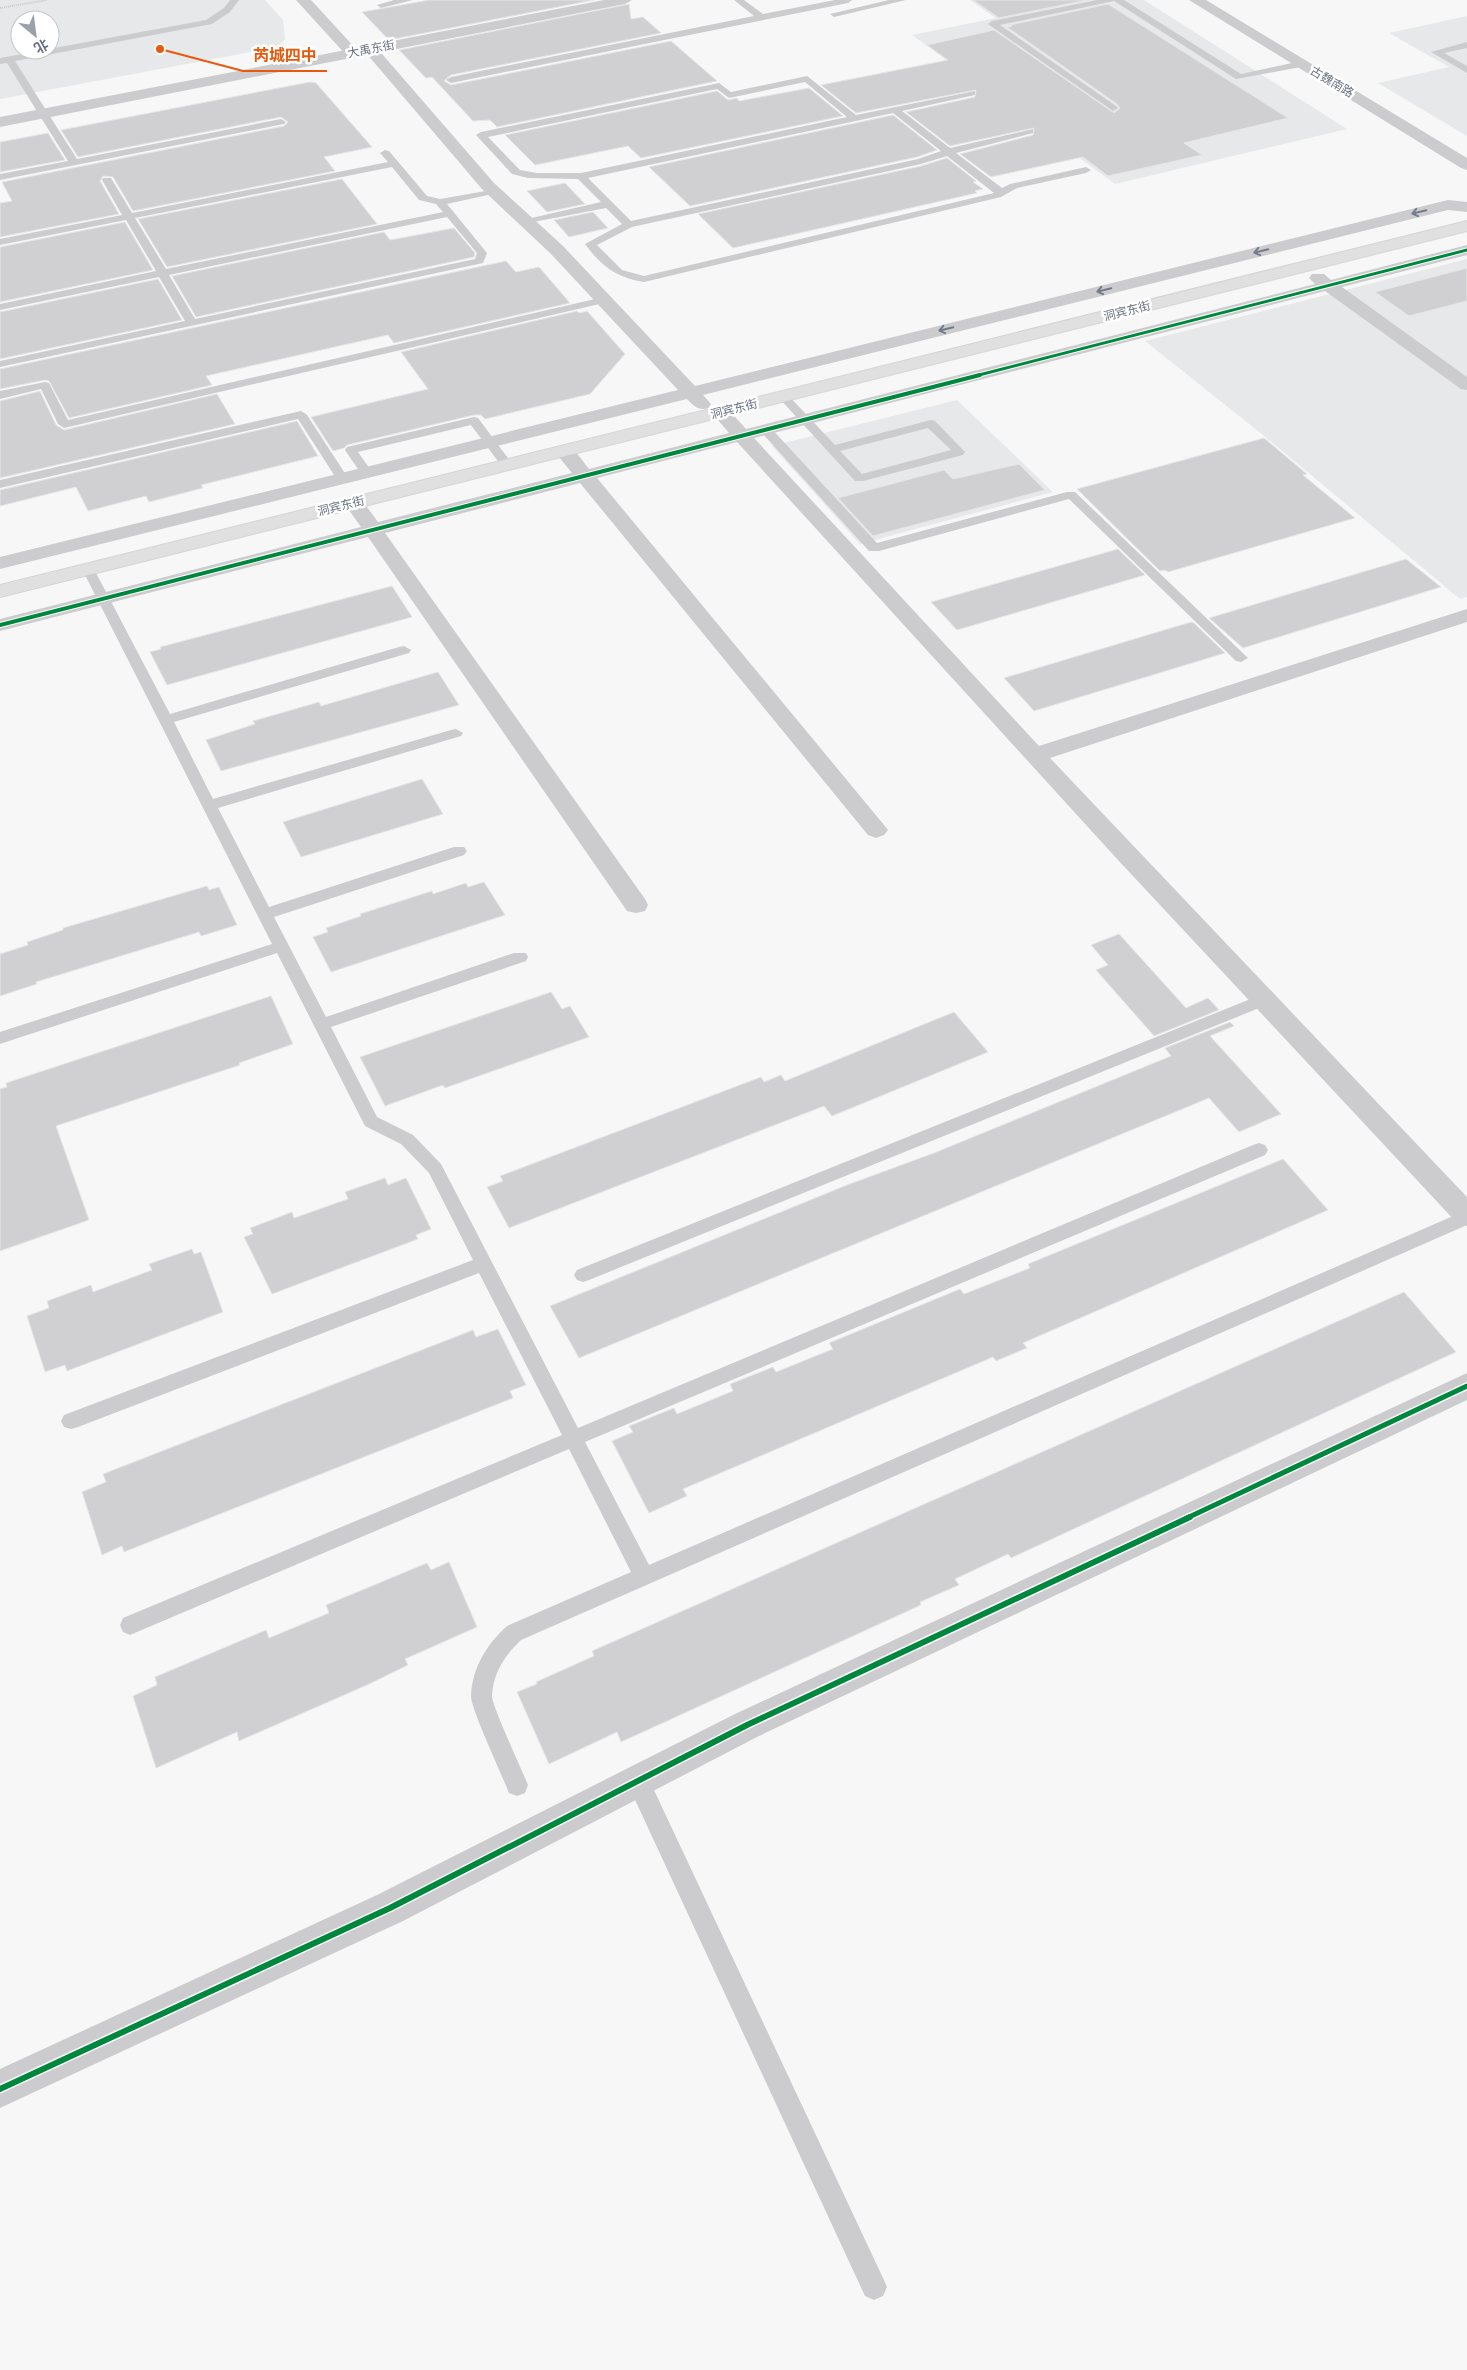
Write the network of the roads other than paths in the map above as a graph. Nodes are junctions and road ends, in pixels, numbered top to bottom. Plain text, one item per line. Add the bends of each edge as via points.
1 (235, 0) edge
2 (303, 0) edge
3 (410, 0) edge
4 (625, 0) edge
5 (738, 0) edge
6 (848, 0) edge
7 (902, 0) edge
8 (1110, 0) edge
9 (1118, 0) edge
10 (1196, 0) edge
11 (381, 5) dead end
12 (827, 15) dead end
13 (761, 18) junction
14 (1467, 45) edge
15 (371, 50) junction
16 (352, 53) junction
17 (4, 60) edge
18 (1301, 64) junction
19 (1467, 70) edge
20 (451, 80) dead end
21 (972, 93) dead end
22 (1113, 108) dead end
23 (894, 109) junction
24 (43, 114) junction
25 (854, 118) junction
26 (0, 122) edge
27 (281, 122) dead end
28 (1030, 131) dead end
29 (948, 152) junction
30 (384, 153) dead end
31 (75, 163) junction
32 (394, 164) junction
33 (1467, 165) edge
34 (1086, 170) dead end
35 (581, 176) junction
36 (0, 177) edge
37 (107, 180) dead end
38 (493, 191) junction
39 (1001, 193) junction
40 (440, 202) junction
41 (608, 204) junction
42 (1467, 207) edge
43 (449, 214) junction
44 (129, 216) junction
45 (527, 222) junction
46 (629, 225) junction
47 (1467, 226) edge
48 (0, 242) edge
49 (1467, 250) edge
50 (1303, 268) junction
51 (162, 273) junction
52 (1328, 286) junction
53 (604, 300) junction
54 (0, 307) edge
55 (192, 323) junction
56 (0, 364) edge
57 (1467, 385) edge
58 (690, 392) junction
59 (0, 395) edge
60 (783, 396) junction
61 (715, 413) junction
62 (805, 420) junction
63 (766, 430) junction
64 (741, 436) junction
65 (490, 442) junction
66 (832, 449) junction
67 (564, 451) junction
68 (507, 465) junction
69 (366, 472) junction
70 (584, 476) junction
71 (342, 478) junction
72 (0, 484) edge
73 (354, 503) junction
74 (373, 530) junction
75 (0, 563) edge
76 (88, 569) junction
77 (0, 591) edge
78 (103, 599) junction
79 (1467, 615) edge
80 (0, 625) edge
81 (404, 650) dead end
82 (1242, 658) dead end
83 (166, 720) junction
84 (456, 733) dead end
85 (1035, 755) junction
86 (210, 805) junction
87 (876, 830) dead end
88 (459, 851) dead end
89 (636, 905) dead end
90 (266, 914) junction
91 (282, 946) junction
92 (520, 956) dead end
93 (1263, 1000) junction
94 (322, 1024) junction
95 (0, 1038) edge
96 (1259, 1150) dead end
97 (1467, 1216) edge
98 (483, 1264) junction
99 (583, 1275) dead end
100 (1467, 1386) edge
101 (71, 1421) dead end
102 (573, 1439) junction
103 (644, 1576) junction
104 (130, 1625) dead end
105 (638, 1781) junction
106 (517, 1785) dead end
107 (0, 2089) edge
108 (874, 2286) dead end

1 - 17 lane via 209,22
2 - 16 street
3 - 11 lane
4 - 15 street, 大禹东街
5 - 13 lane
6 - 13 lane
7 - 12 lane
8 - 22 lane via 992,24
9 - 18 lane via 1239,77
10 - 18 street, 古魏南路
13 - 20 lane
14 - 19 lane via 1436,52
15 - 16 street, 大禹东街
15 - 38 street
16 - 24 street, 大禹东街
17 - 24 lane
18 - 33 street, 古魏南路
21 - 23 lane
23 - 25 lane
23 - 29 lane
24 - 26 street, 大禹东街
24 - 31 lane
25 - 35 lane
25 - 35 lane via 807,79 728,95 719,86 481,135 516,172 536,176
27 - 31 lane
28 - 29 lane
29 - 39 lane
29 - 46 lane
30 - 32 lane
31 - 36 lane
32 - 40 lane via 423,198
32 - 44 lane
34 - 39 lane via 1014,186
35 - 41 lane
37 - 44 lane
38 - 40 lane
38 - 45 street
39 - 46 lane via 644,279 617,273 590,244
40 - 43 lane
41 - 45 lane
41 - 46 lane
42 -> 58 street via 1448,205
43 - 51 lane
43 - 55 lane via 482,253 479,261
44 - 48 lane
44 - 51 lane
45 - 53 street
47 - 50 main road, 洞宾东街
49 - 52 street
50 - 52 street
50 - 60 main road, 洞宾东街
51 - 54 lane
51 - 55 lane
52 - 57 street
52 - 62 street
53 - 58 street
53 - 59 lane via 64,424 45,385
55 - 56 lane
58 - 61 street
58 - 65 street
60 - 61 main road, 洞宾东街
60 - 62 lane
61 - 64 street
61 - 67 main road, 洞宾东街
62 - 63 street
62 - 66 lane
63 - 64 street
63 - 82 lane via 874,548 1071,495
64 - 70 street
64 - 85 street
65 - 68 lane
65 - 69 street
65 - 69 lane via 474,420 351,450
66 - 66 lane via 931,424 959,452 859,478
67 - 68 main road, 洞宾东街
67 - 70 street
68 - 73 main road, 洞宾东街
69 - 71 street
70 - 74 street
70 - 87 street
71 - 72 lane via 301,415
71 - 75 street
73 - 74 street
73 - 76 main road, 洞宾东街
74 - 78 street
74 - 89 street
76 - 77 main road, 洞宾东街
76 - 78 lane
78 - 80 street
78 - 83 lane
79 - 85 street
81 - 83 lane
83 - 86 lane
84 - 86 lane
85 - 93 street
86 - 90 lane
88 - 90 lane
90 - 91 lane
91 - 94 lane
91 - 95 lane
92 - 94 lane
93 - 97 street
93 - 99 lane
94 - 98 lane via 372,1121 398,1132 418,1148 435,1169
96 - 102 lane
97 - 103 lane
98 - 101 lane
98 - 102 lane
100 - 105 street via 747,1725
102 - 103 lane
102 - 104 lane
103 - 106 lane via 514,1633 493,1656 486,1669 481,1698
105 - 107 street via 390,1908
105 - 108 lane

